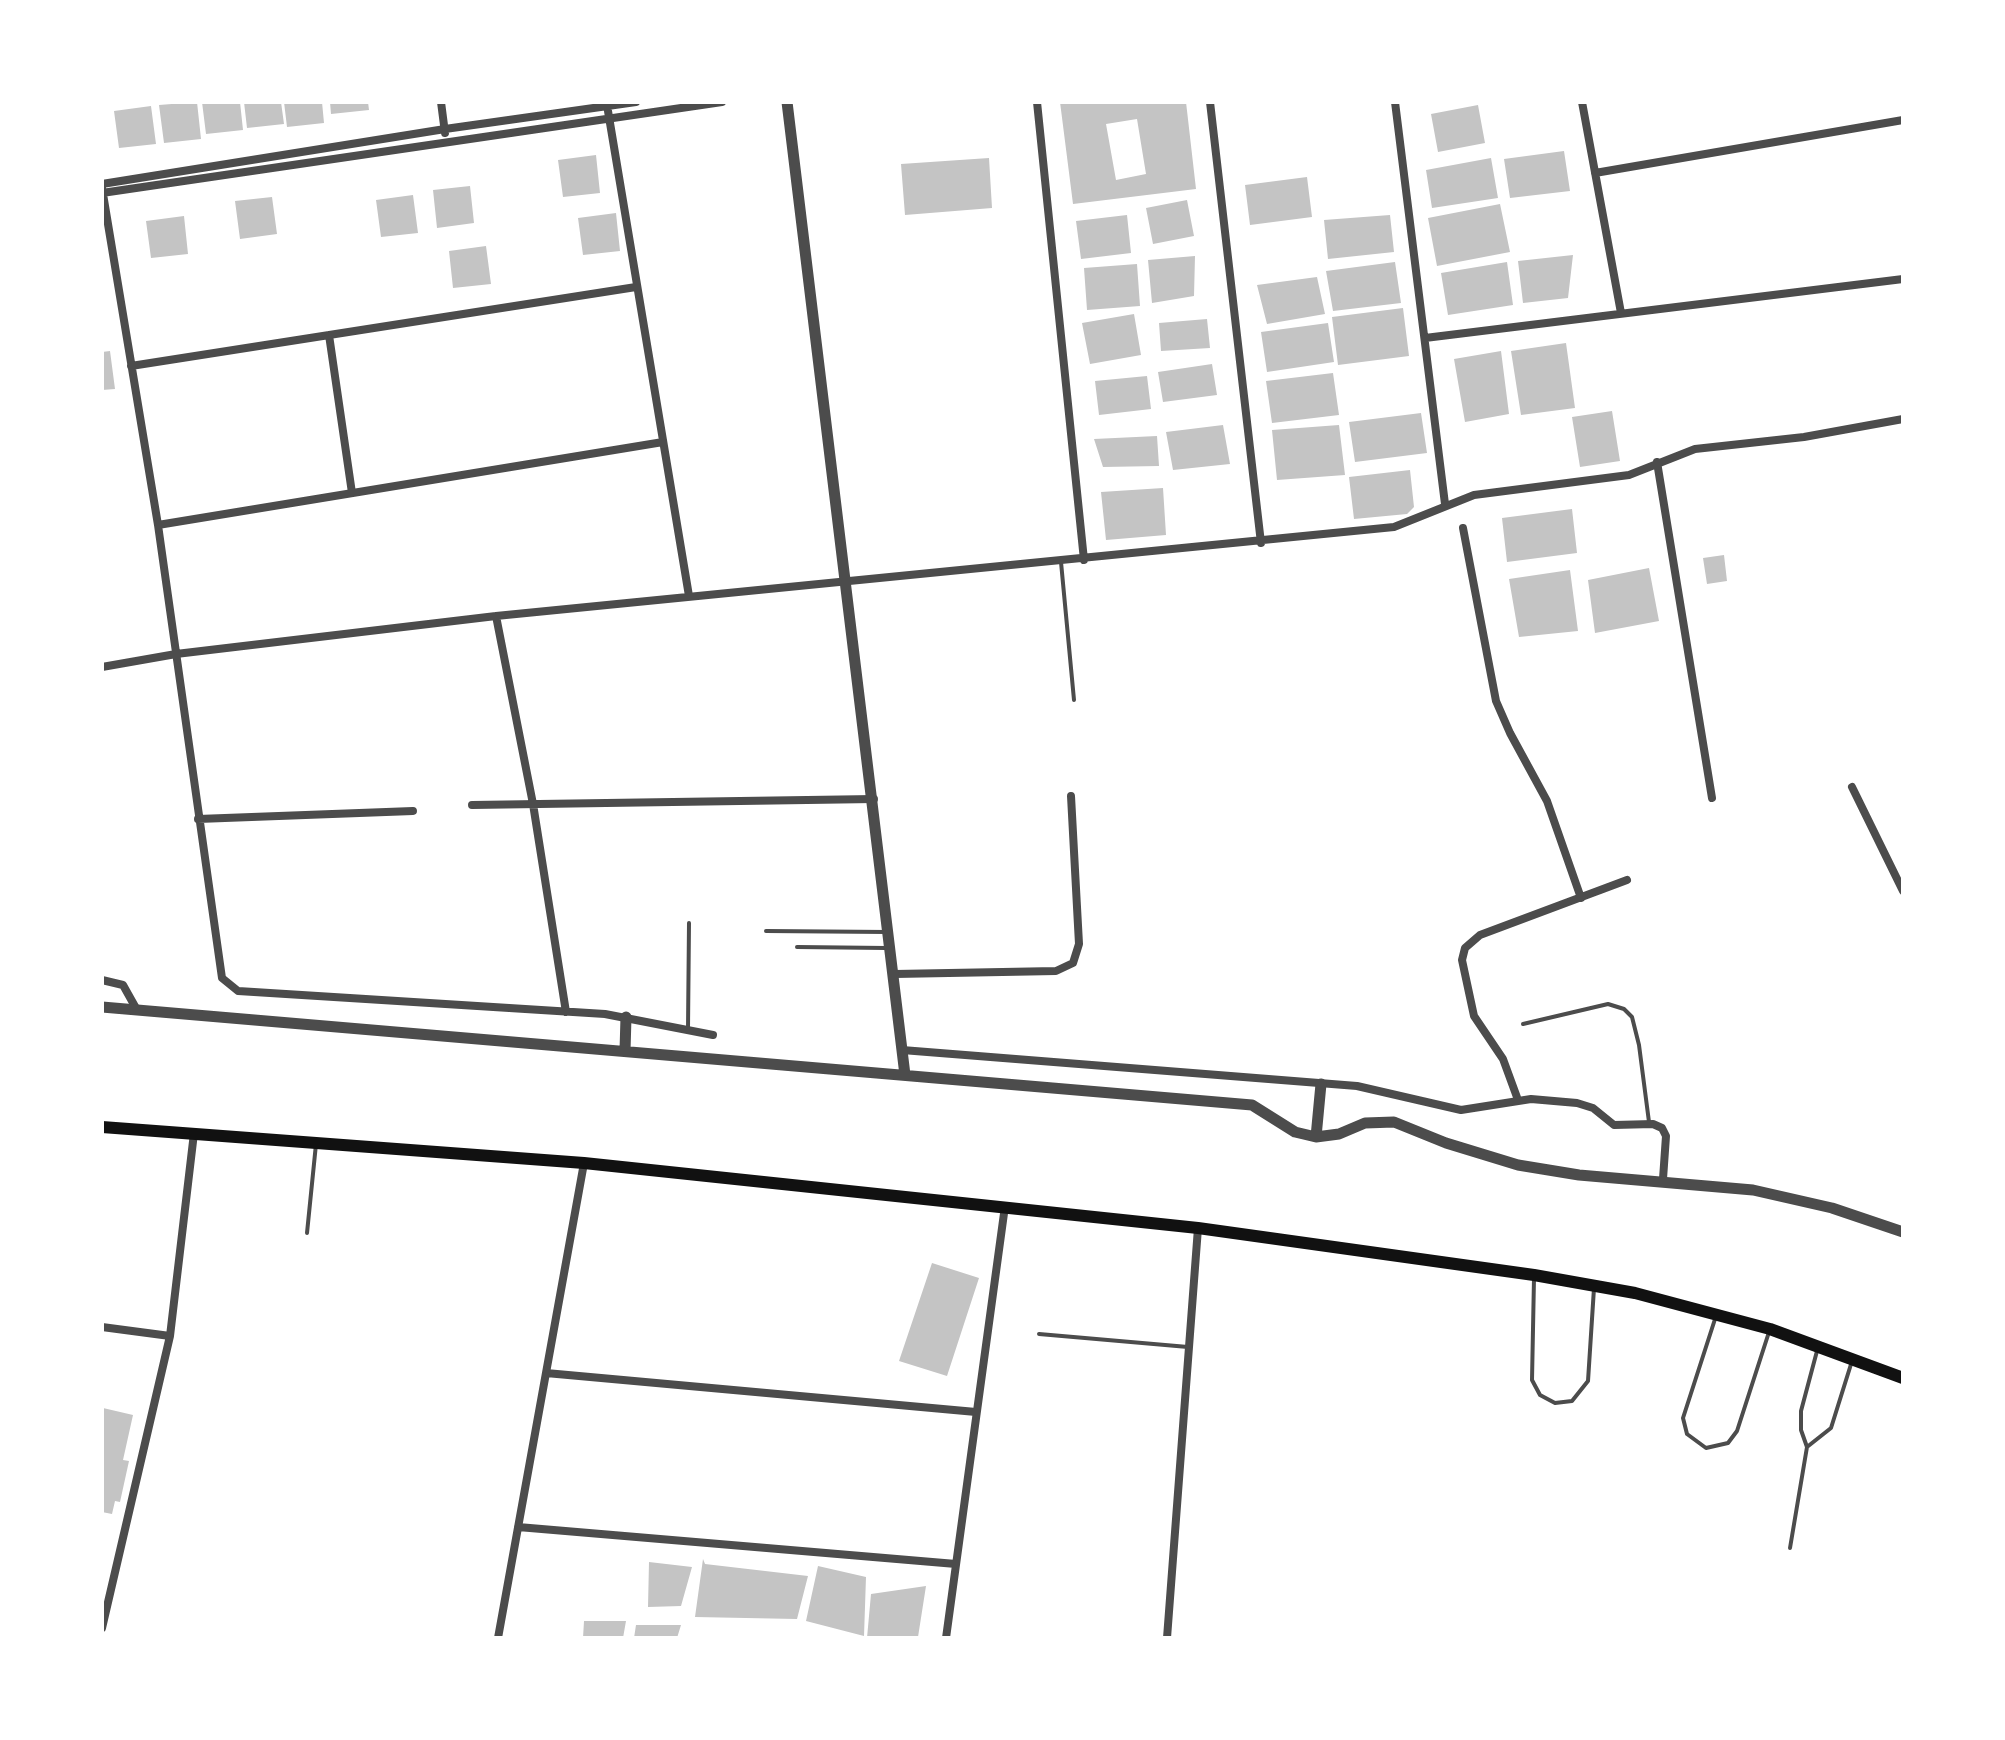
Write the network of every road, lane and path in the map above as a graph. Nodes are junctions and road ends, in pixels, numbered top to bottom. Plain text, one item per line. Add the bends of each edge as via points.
1 (441, 102) edge
2 (636, 102) edge
3 (722, 102) edge
4 (787, 102) edge
5 (1037, 102) edge
6 (1210, 102) edge
7 (1395, 102) edge
8 (1582, 102) edge
9 (608, 111) junction
10 (1903, 120) edge
11 (445, 129) junction
12 (446, 140) junction
13 (1595, 173) junction
14 (102, 189) edge
15 (1903, 279) edge
16 (636, 287) junction
17 (1621, 313) junction
18 (329, 335) junction
19 (1425, 338) junction
20 (131, 366) junction
21 (1903, 419) edge
22 (663, 442) junction
23 (1657, 462) junction
24 (352, 493) junction
25 (1445, 504) junction
26 (158, 525) junction
27 (1463, 528) dead end
28 (1261, 543) junction
29 (1084, 560) junction
30 (1061, 562) junction
31 (846, 582) junction
32 (689, 596) junction
33 (496, 616) junction
34 (176, 654) junction
35 (102, 667) edge
36 (1074, 700) dead end
37 (1852, 787) dead end
38 (1071, 796) dead end
39 (1712, 798) dead end
40 (874, 799) junction
41 (533, 804) junction
42 (472, 805) dead end
43 (413, 811) dead end
44 (198, 819) junction
45 (1627, 880) dead end
46 (1903, 891) edge
47 (1581, 898) junction
48 (689, 923) dead end
49 (766, 931) dead end
50 (890, 932) junction
51 (797, 947) dead end
52 (892, 948) junction
53 (895, 974) junction
54 (102, 980) edge
55 (102, 1007) edge
56 (137, 1010) junction
57 (566, 1012) junction
58 (626, 1017) junction
59 (1523, 1024) dead end
60 (688, 1032) junction
61 (713, 1035) dead end
62 (902, 1050) junction
63 (625, 1051) junction
64 (905, 1075) junction
65 (1321, 1084) junction
66 (1518, 1100) junction
67 (1649, 1124) junction
68 (102, 1127) edge
69 (194, 1133) junction
70 (1316, 1137) junction
71 (316, 1141) junction
72 (584, 1163) junction
73 (1663, 1179) junction
74 (1005, 1205) junction
75 (1198, 1228) junction
76 (1903, 1232) edge
77 (307, 1233) dead end
78 (1534, 1275) junction
79 (1594, 1285) junction
80 (1716, 1313) junction
81 (102, 1327) edge
82 (1770, 1329) junction
83 (1039, 1334) dead end
84 (170, 1336) junction
85 (1190, 1347) junction
86 (1818, 1347) junction
87 (1852, 1359) junction
88 (546, 1373) junction
89 (1903, 1378) edge
90 (976, 1412) junction
91 (1807, 1447) junction
92 (518, 1527) junction
93 (1790, 1548) dead end
94 (956, 1564) junction
95 (102, 1628) edge
96 (498, 1638) edge
97 (946, 1638) edge
98 (1167, 1638) edge

1 - 11 street
2 - 9 street
3 - 9 street
4 - 31 street
5 - 29 street
6 - 28 street
7 - 19 street
8 - 13 street
9 - 11 street
9 - 12 street
9 - 16 street
10 - 13 street
11 - 12 street
11 - 14 street
12 - 14 street
13 - 17 street
14 - 20 street
15 - 17 street
16 - 18 street
16 - 22 street
17 - 19 street
18 - 20 street
18 - 24 street
19 - 25 street
20 - 26 street
21 - 23 street via 1695,449
22 - 24 street
22 - 32 street
23 - 25 street via 1629,475 1474,495
23 - 39 street
24 - 26 street
25 - 28 street via 1405,525
26 - 34 street
27 - 47 street via 1496,701 1547,801
28 - 29 street
29 - 30 street
30 - 31 street
30 - 36 lane
31 - 32 street
31 - 40 street
32 - 33 street
33 - 34 street
33 - 41 street
34 - 35 street
34 - 44 street
37 - 46 street
38 - 53 street via 1079,944 1073,963 1056,971
40 - 41 street
40 - 50 street
41 - 42 street
41 - 57 street
43 - 44 street
44 - 57 street via 219,972 232,988
45 - 47 street
47 - 66 street via 1474,938 1463,954 1474,1016 1510,1072
48 - 60 lane
49 - 50 lane
50 - 52 street
51 - 52 lane
52 - 53 street
53 - 62 street
54 - 56 street via 123,985
55 - 56 street
56 - 63 street
57 - 58 street
58 - 60 street
58 - 63 street
59 - 67 lane via 1608,1004 1624,1009 1632,1017 1639,1045
60 - 61 street
62 - 64 street
62 - 65 street
63 - 64 street
64 - 70 street via 1252,1105 1295,1132
65 - 66 street via 1378,1089 1461,1110
65 - 70 street
66 - 67 street via 1577,1103 1614,1125
67 - 73 street via 1666,1136
68 - 69 main road
69 - 71 main road
69 - 84 street
70 - 73 street via 1365,1123 1394,1122 1518,1165 1579,1175
71 - 72 main road
71 - 77 lane
72 - 74 main road
72 - 88 street
73 - 76 street via 1793,1198
74 - 75 main road
74 - 90 street
75 - 78 main road
75 - 85 street
78 - 79 main road
78 - 79 lane via 1532,1380 1540,1395 1555,1403 1572,1401 1588,1381
79 - 80 main road
80 - 82 main road
80 - 82 lane via 1683,1418 1687,1434 1706,1448 1728,1443 1737,1431
81 - 84 street
82 - 86 main road
83 - 85 lane
84 - 95 street
85 - 98 street
86 - 87 main road
86 - 91 lane via 1801,1411
87 - 89 main road
87 - 91 lane via 1831,1428
88 - 90 street
88 - 92 street
90 - 94 street
91 - 93 lane
92 - 94 street
92 - 96 street
94 - 97 street

